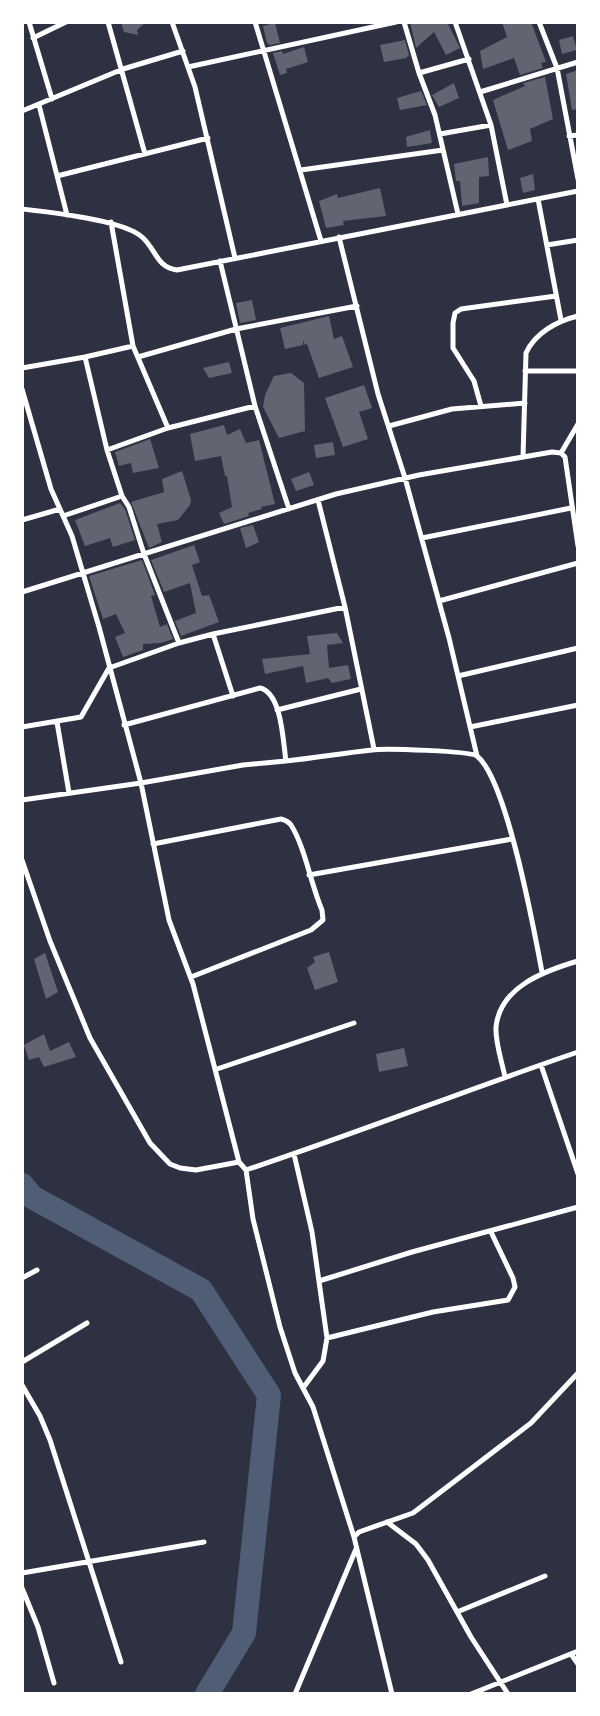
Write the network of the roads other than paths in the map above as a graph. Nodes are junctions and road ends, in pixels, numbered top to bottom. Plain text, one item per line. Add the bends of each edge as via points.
1 (29, 22) edge
2 (108, 22) edge
3 (172, 22) edge
4 (255, 22) edge
5 (396, 22) edge
6 (404, 22) edge
7 (455, 22) edge
8 (539, 22) edge
9 (66, 23) edge
10 (33, 38) junction
11 (263, 50) junction
12 (183, 51) junction
13 (469, 59) junction
14 (578, 62) edge
15 (188, 67) junction
16 (557, 68) junction
17 (122, 69) junction
18 (419, 73) junction
19 (480, 92) junction
20 (52, 99) junction
21 (39, 105) junction
22 (22, 111) edge
23 (490, 126) junction
24 (440, 134) junction
25 (578, 135) edge
26 (569, 136) junction
27 (208, 138) junction
28 (443, 150) junction
29 (145, 154) junction
30 (301, 170) junction
31 (57, 176) junction
32 (578, 179) edge
33 (578, 191) edge
34 (538, 199) junction
35 (507, 205) junction
36 (22, 208) edge
37 (458, 214) junction
38 (67, 215) junction
39 (111, 222) junction
40 (339, 237) junction
41 (578, 240) edge
42 (321, 241) junction
43 (547, 245) junction
44 (235, 258) junction
45 (220, 261) junction
46 (556, 296) junction
47 (357, 306) junction
48 (578, 316) edge
49 (561, 320) junction
50 (236, 329) junction
51 (133, 346) junction
52 (138, 356) junction
53 (85, 357) junction
54 (22, 368) edge
55 (525, 370) junction
56 (578, 371) edge
57 (22, 389) edge
58 (525, 403) junction
59 (255, 406) junction
60 (481, 406) junction
61 (577, 424) edge
62 (389, 426) junction
63 (168, 428) junction
64 (107, 450) junction
65 (561, 453) junction
66 (523, 457) junction
67 (405, 478) junction
68 (122, 496) junction
69 (318, 500) junction
70 (578, 502) edge
71 (571, 506) junction
72 (60, 509) junction
73 (289, 509) junction
74 (63, 516) junction
75 (22, 520) edge
76 (422, 538) junction
77 (578, 546) edge
78 (144, 554) junction
79 (578, 563) edge
80 (83, 573) junction
81 (22, 592) edge
82 (439, 601) junction
83 (344, 607) junction
84 (214, 634) junction
85 (179, 643) junction
86 (578, 648) edge
87 (109, 668) junction
88 (458, 676) junction
89 (360, 689) junction
90 (233, 696) junction
91 (578, 705) edge
92 (277, 710) junction
93 (57, 722) junction
94 (124, 725) junction
95 (22, 727) edge
96 (470, 727) junction
97 (374, 750) junction
98 (477, 756) junction
99 (286, 761) junction
100 (141, 783) junction
101 (69, 793) junction
102 (22, 800) edge
103 (512, 839) junction
104 (153, 844) junction
105 (22, 860) edge
106 (309, 874) junction
107 (578, 961) edge
108 (542, 972) junction
109 (191, 977) junction
110 (354, 1023) dead end
111 (578, 1052) edge
112 (541, 1064) junction
113 (217, 1069) junction
114 (504, 1077) junction
115 (294, 1154) junction
116 (239, 1162) junction
117 (246, 1170) junction
118 (578, 1174) edge
119 (578, 1207) edge
120 (491, 1232) junction
121 (37, 1270) dead end
122 (22, 1278) edge
123 (319, 1281) junction
124 (87, 1322) dead end
125 (328, 1338) junction
126 (22, 1362) edge
127 (578, 1373) edge
128 (22, 1385) edge
129 (303, 1388) junction
130 (387, 1522) junction
131 (354, 1537) junction
132 (204, 1542) dead end
133 (356, 1549) junction
134 (90, 1562) junction
135 (22, 1574) edge
136 (545, 1576) dead end
137 (22, 1588) edge
138 (457, 1612) junction
139 (578, 1652) edge
140 (571, 1654) junction
141 (122, 1662) dead end
142 (578, 1664) edge
143 (499, 1681) junction
144 (54, 1683) dead end
145 (298, 1687) junction
146 (295, 1694) edge
147 (300, 1694) edge
148 (392, 1694) edge
149 (471, 1694) edge
150 (508, 1694) edge

1 - 10 street
2 - 17 street
3 - 12 street
4 - 11 street
5 - 11 street
6 - 18 street
7 - 13 street
8 - 16 street
9 - 10 street
10 - 20 street
11 - 15 street
11 - 30 street
12 - 15 street
12 - 17 street
13 - 18 street
13 - 19 street
14 - 16 street
15 - 27 street
16 - 19 street
16 - 26 street
17 - 20 street
17 - 29 street
18 - 24 street
19 - 23 street
20 - 21 street
21 - 22 street
21 - 31 street
23 - 24 street
23 - 35 street
24 - 28 street
25 - 26 street
26 - 32 street
27 - 29 street
27 - 44 street
28 - 30 street
28 - 37 street
29 - 31 street
30 - 42 street
31 - 38 street
33 - 34 street
34 - 35 street
34 - 43 street
35 - 37 street
36 - 38 street
37 - 40 street
38 - 39 street
39 - 45 street via 142,236 159,261 168,268 177,270
39 - 51 street
40 - 42 street
40 - 47 street
41 - 43 street
42 - 44 street
43 - 46 street
44 - 45 street
45 - 50 street
46 - 49 street
46 - 60 street via 461,309 455,313 453,348 474,381
47 - 50 street
47 - 62 street
48 - 49 street
49 - 55 street via 530,345
50 - 52 street
50 - 59 street
51 - 52 street
51 - 53 street
52 - 63 street
53 - 54 street
53 - 64 street
55 - 56 street
55 - 58 street
57 - 72 street via 51,489
58 - 60 street
58 - 66 street
59 - 63 street
59 - 73 street
60 - 62 street via 452,409
61 - 65 street
62 - 67 street
63 - 64 street
64 - 68 street
65 - 66 street
65 - 71 street via 566,457
66 - 67 street
67 - 69 street
67 - 76 street
68 - 74 street
68 - 78 street via 129,507
69 - 73 street
69 - 83 street
70 - 71 street
71 - 76 street
71 - 77 street
72 - 74 street
72 - 75 street
73 - 78 street
74 - 80 street
76 - 82 street
78 - 80 street
78 - 85 street
79 - 82 street
80 - 81 street
80 - 87 street
82 - 88 street
83 - 84 street
83 - 89 street
84 - 85 street
84 - 90 street
85 - 87 street
86 - 88 street
87 - 93 street via 81,717
87 - 94 street
88 - 96 street
89 - 92 street
89 - 97 street
90 - 92 street via 260,688 270,693
90 - 94 street
91 - 96 street
92 - 99 street
93 - 95 street
93 - 101 street
94 - 100 street
96 - 98 street
97 - 98 street via 458,751
97 - 99 street
98 - 103 street via 491,772
99 - 100 street
100 - 101 street
100 - 104 street
101 - 102 street
103 - 106 street
103 - 108 street via 524,880
104 - 106 street via 281,818 290,823
104 - 109 street via 169,920
105 - 116 street via 90,1038 150,1143 170,1164 180,1168 196,1170
106 - 109 street via 323,920 311,930
107 - 108 street
108 - 114 street via 516,990 502,1007 496,1028
109 - 113 street
110 - 113 street
111 - 112 street
112 - 114 street
112 - 118 street
113 - 116 street
114 - 115 street
115 - 117 street
115 - 123 street via 312,1232
116 - 117 street
117 - 129 street via 253,1218 280,1327
119 - 120 street
120 - 123 street
120 - 125 street via 513,1278 515,1287 508,1300 433,1312
121 - 122 street
123 - 125 street
124 - 126 street
125 - 129 street via 322,1361
127 - 130 street via 531,1422 481,1462 412,1513
128 - 134 street via 50,1440
129 - 131 street via 313,1407
130 - 131 street
130 - 138 street via 416,1544
131 - 133 street
132 - 134 street
133 - 145 street
133 - 148 street
134 - 135 street
134 - 141 street
136 - 138 street
137 - 144 street via 38,1627
138 - 143 street
139 - 140 street
140 - 142 street
140 - 143 street
143 - 149 street
143 - 150 street
145 - 146 street
145 - 147 street

